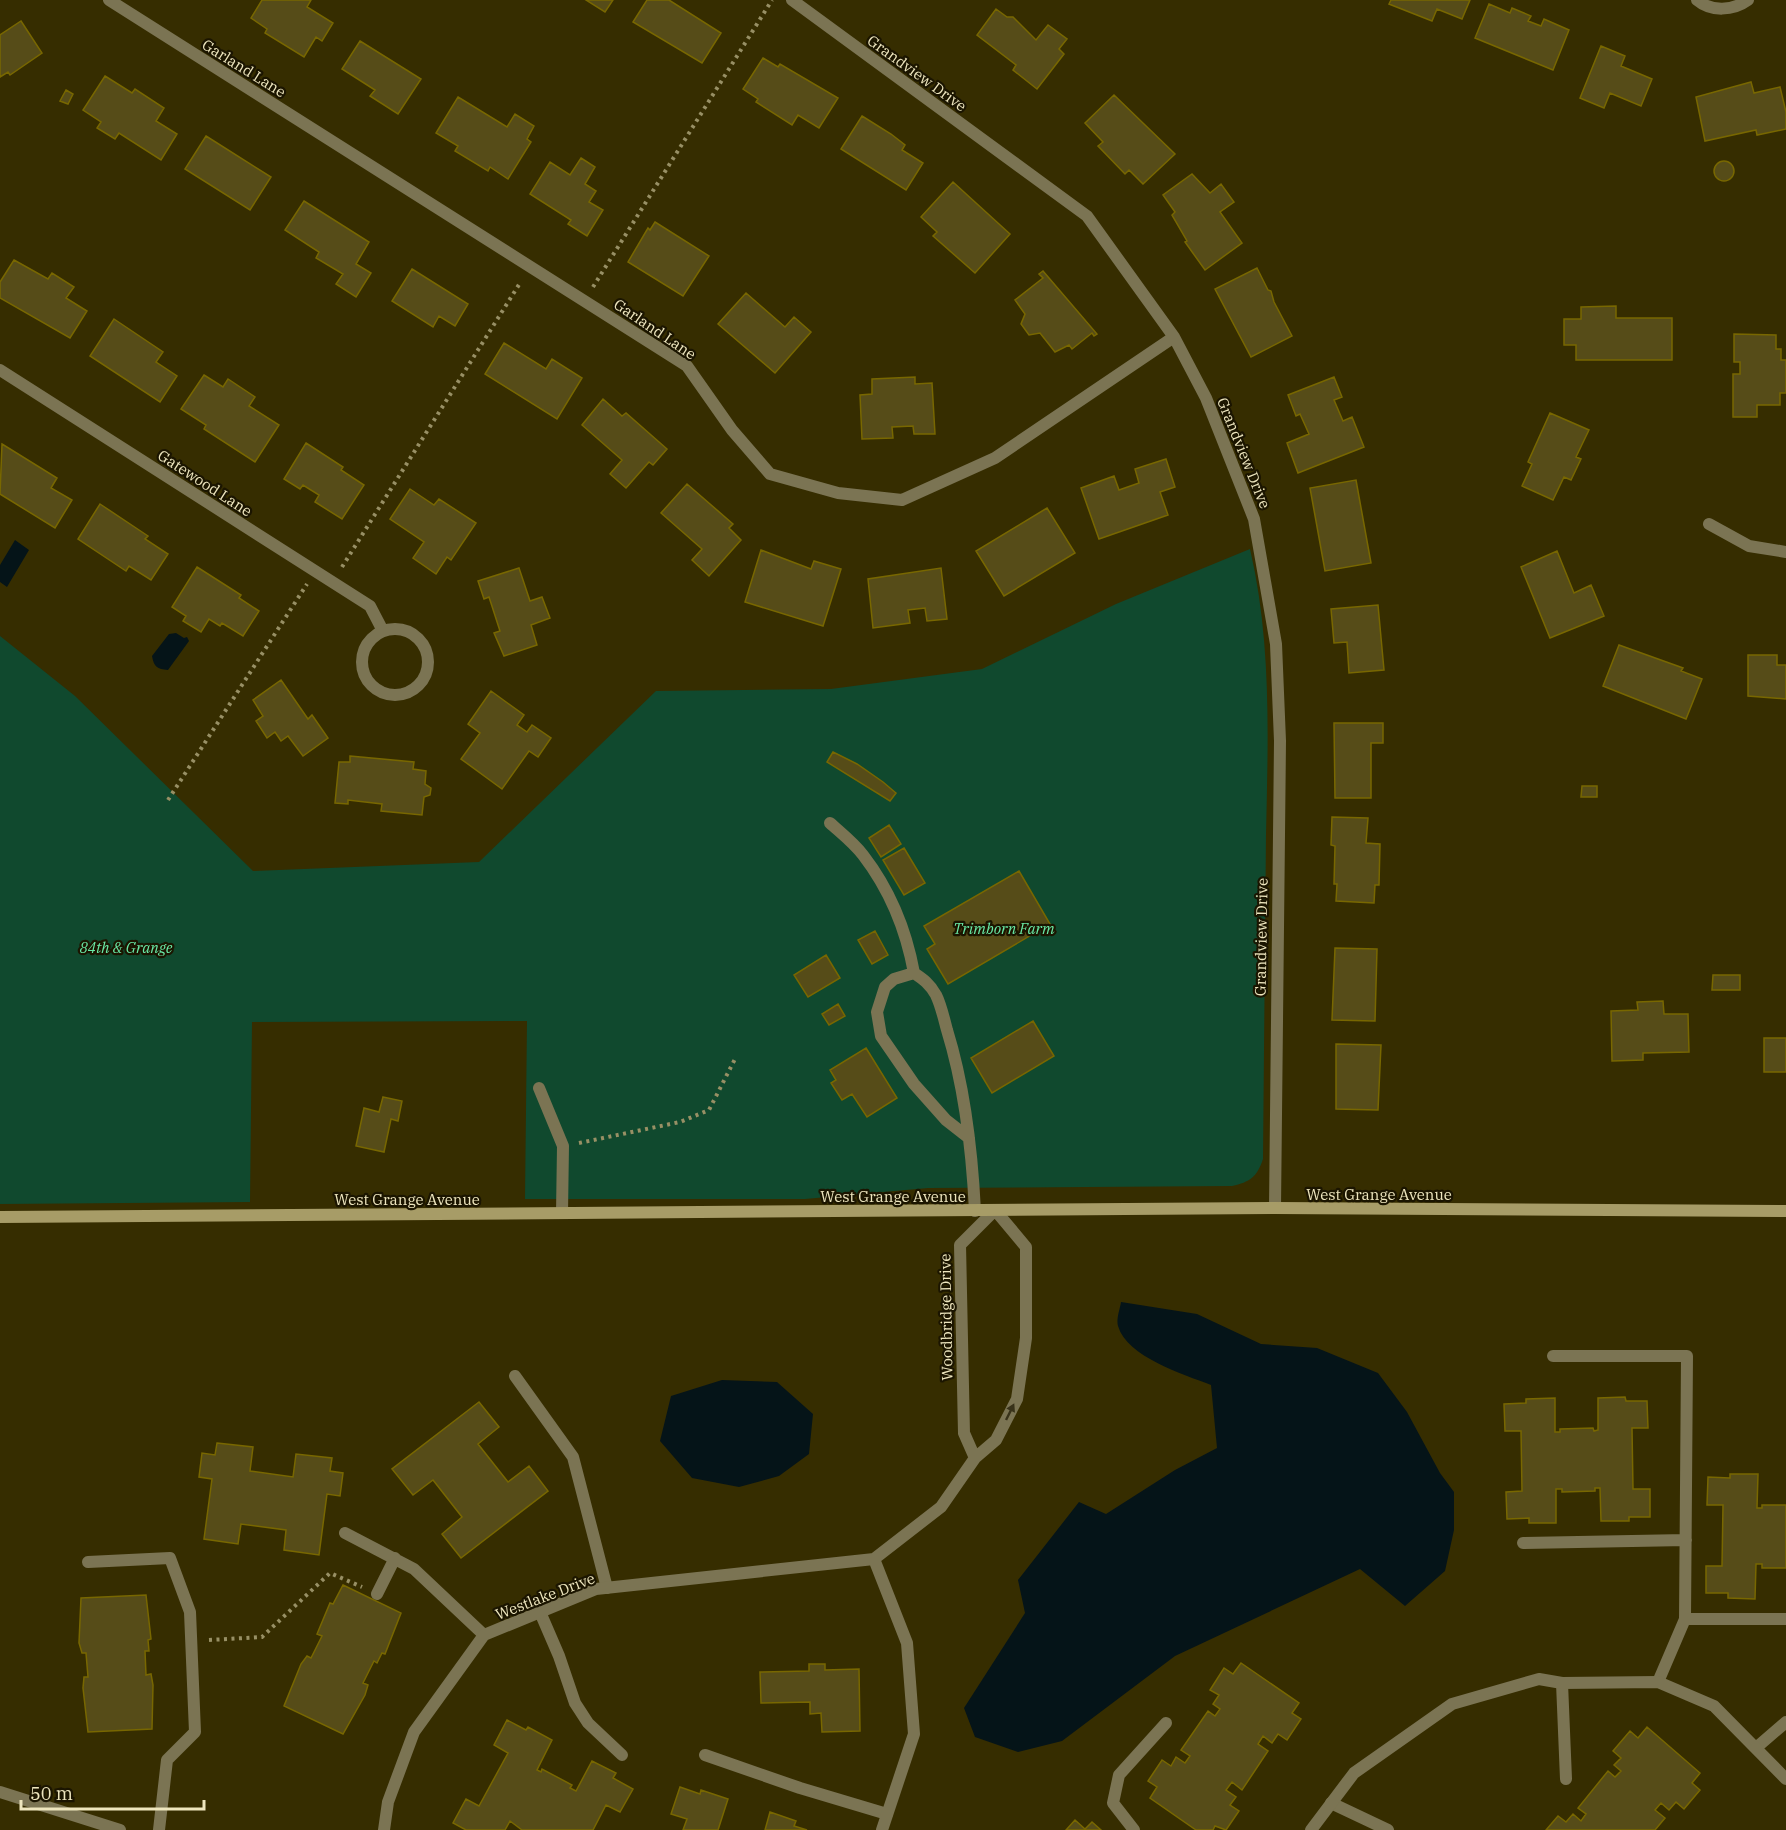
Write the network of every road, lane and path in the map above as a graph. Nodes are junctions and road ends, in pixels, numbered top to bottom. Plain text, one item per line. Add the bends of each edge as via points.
1 (109, 0) edge
2 (772, 0) edge
3 (792, 0) edge
4 (1697, 0) edge
5 (1748, 0) edge
6 (520, 283) dead end
7 (584, 300) junction
8 (1174, 337) junction
9 (0, 370) edge
10 (1709, 524) dead end
11 (1786, 552) edge
12 (315, 571) junction
13 (332, 582) junction
14 (383, 631) junction
15 (168, 800) dead end
16 (830, 823) dead end
17 (914, 973) junction
18 (736, 1057) dead end
19 (539, 1088) dead end
20 (969, 1138) junction
21 (563, 1146) junction
22 (1275, 1208) junction
23 (995, 1210) junction
24 (975, 1211) junction
25 (1786, 1211) edge
26 (562, 1213) junction
27 (0, 1217) edge
28 (1553, 1356) dead end
29 (515, 1376) dead end
30 (975, 1458) junction
31 (345, 1533) dead end
32 (1686, 1540) junction
33 (1523, 1543) dead end
34 (395, 1558) junction
35 (874, 1559) junction
36 (88, 1562) dead end
37 (607, 1588) junction
38 (377, 1594) joint
39 (540, 1612) junction
40 (1685, 1618) junction
41 (1786, 1619) edge
42 (484, 1635) junction
43 (191, 1641) junction
44 (1658, 1682) junction
45 (1562, 1683) junction
46 (1786, 1722) edge
47 (1166, 1723) dead end
48 (1757, 1747) junction
49 (622, 1755) dead end
50 (705, 1755) dead end
51 (1566, 1779) dead end
52 (1786, 1779) edge
53 (0, 1792) edge
54 (1331, 1803) junction
55 (887, 1814) junction
56 (120, 1830) edge
57 (159, 1830) edge
58 (384, 1830) edge
59 (882, 1830) edge
60 (1134, 1830) edge
61 (1311, 1830) edge
62 (1388, 1830) edge

1 - 7 street, Garland Lane
2 - 7 path
3 - 8 street, Grandview Drive via 1088,216
4 - 5 street via 1705,7 1722,9
6 - 13 path
7 - 8 street, Garland Lane via 687,366 732,430 770,474 838,493 902,500 995,458
8 - 22 street, Grandview Drive via 1206,398 1254,519 1276,644 1280,741
9 - 12 street, Gatewood Lane
10 - 11 street via 1749,546
12 - 13 street, Gatewood Lane
12 - 15 path
13 - 14 street, Gatewood Lane via 370,606
14 - 14 street via 366,646 365,676 380,691 410,691 425,675 427,654 422,643 405,630
16 - 17 street via 863,855 894,906 905,930
17 - 20 street via 927,981 936,996 953,1048
17 - 20 street via 894,979 885,987 877,1012 881,1036 914,1084 946,1120
18 - 21 path via 709,1110 680,1122
19 - 21 street
20 - 24 street
21 - 26 street
22 - 23 street, West Grange Avenue
22 - 25 street, West Grange Avenue
23 - 24 street, West Grange Avenue
23 - 30 street, Woodbridge Drive via 960,1245 964,1433
30 -> 23 street via 996,1440 1017,1399 1026,1338 1026,1247
24 - 26 street, West Grange Avenue
26 - 27 street, West Grange Avenue
28 - 32 street via 1687,1356
29 - 37 street via 573,1457
30 - 35 street via 941,1507
31 - 34 street
32 - 33 street
32 - 40 street
34 - 38 street
34 - 42 street via 414,1569
35 - 37 street, Westlake Drive
35 - 55 street via 907,1643 914,1734
36 - 43 street via 170,1558 190,1612
37 - 39 street, Westlake Drive
38 - 43 path via 330,1573 262,1637
39 - 42 street, Westlake Drive
39 - 49 street via 575,1703 588,1723
40 - 41 street
40 - 44 street
42 - 58 street, Westlake Drive via 414,1732 388,1802
43 - 57 street via 195,1732 167,1760
44 - 45 street
44 - 48 street via 1714,1706
45 - 51 street
45 - 54 street via 1539,1680 1452,1704 1354,1773
46 - 48 street
47 - 60 street via 1119,1775 1113,1803
48 - 52 street
50 - 55 street
53 - 56 street
54 - 61 street
54 - 62 street
55 - 59 street

